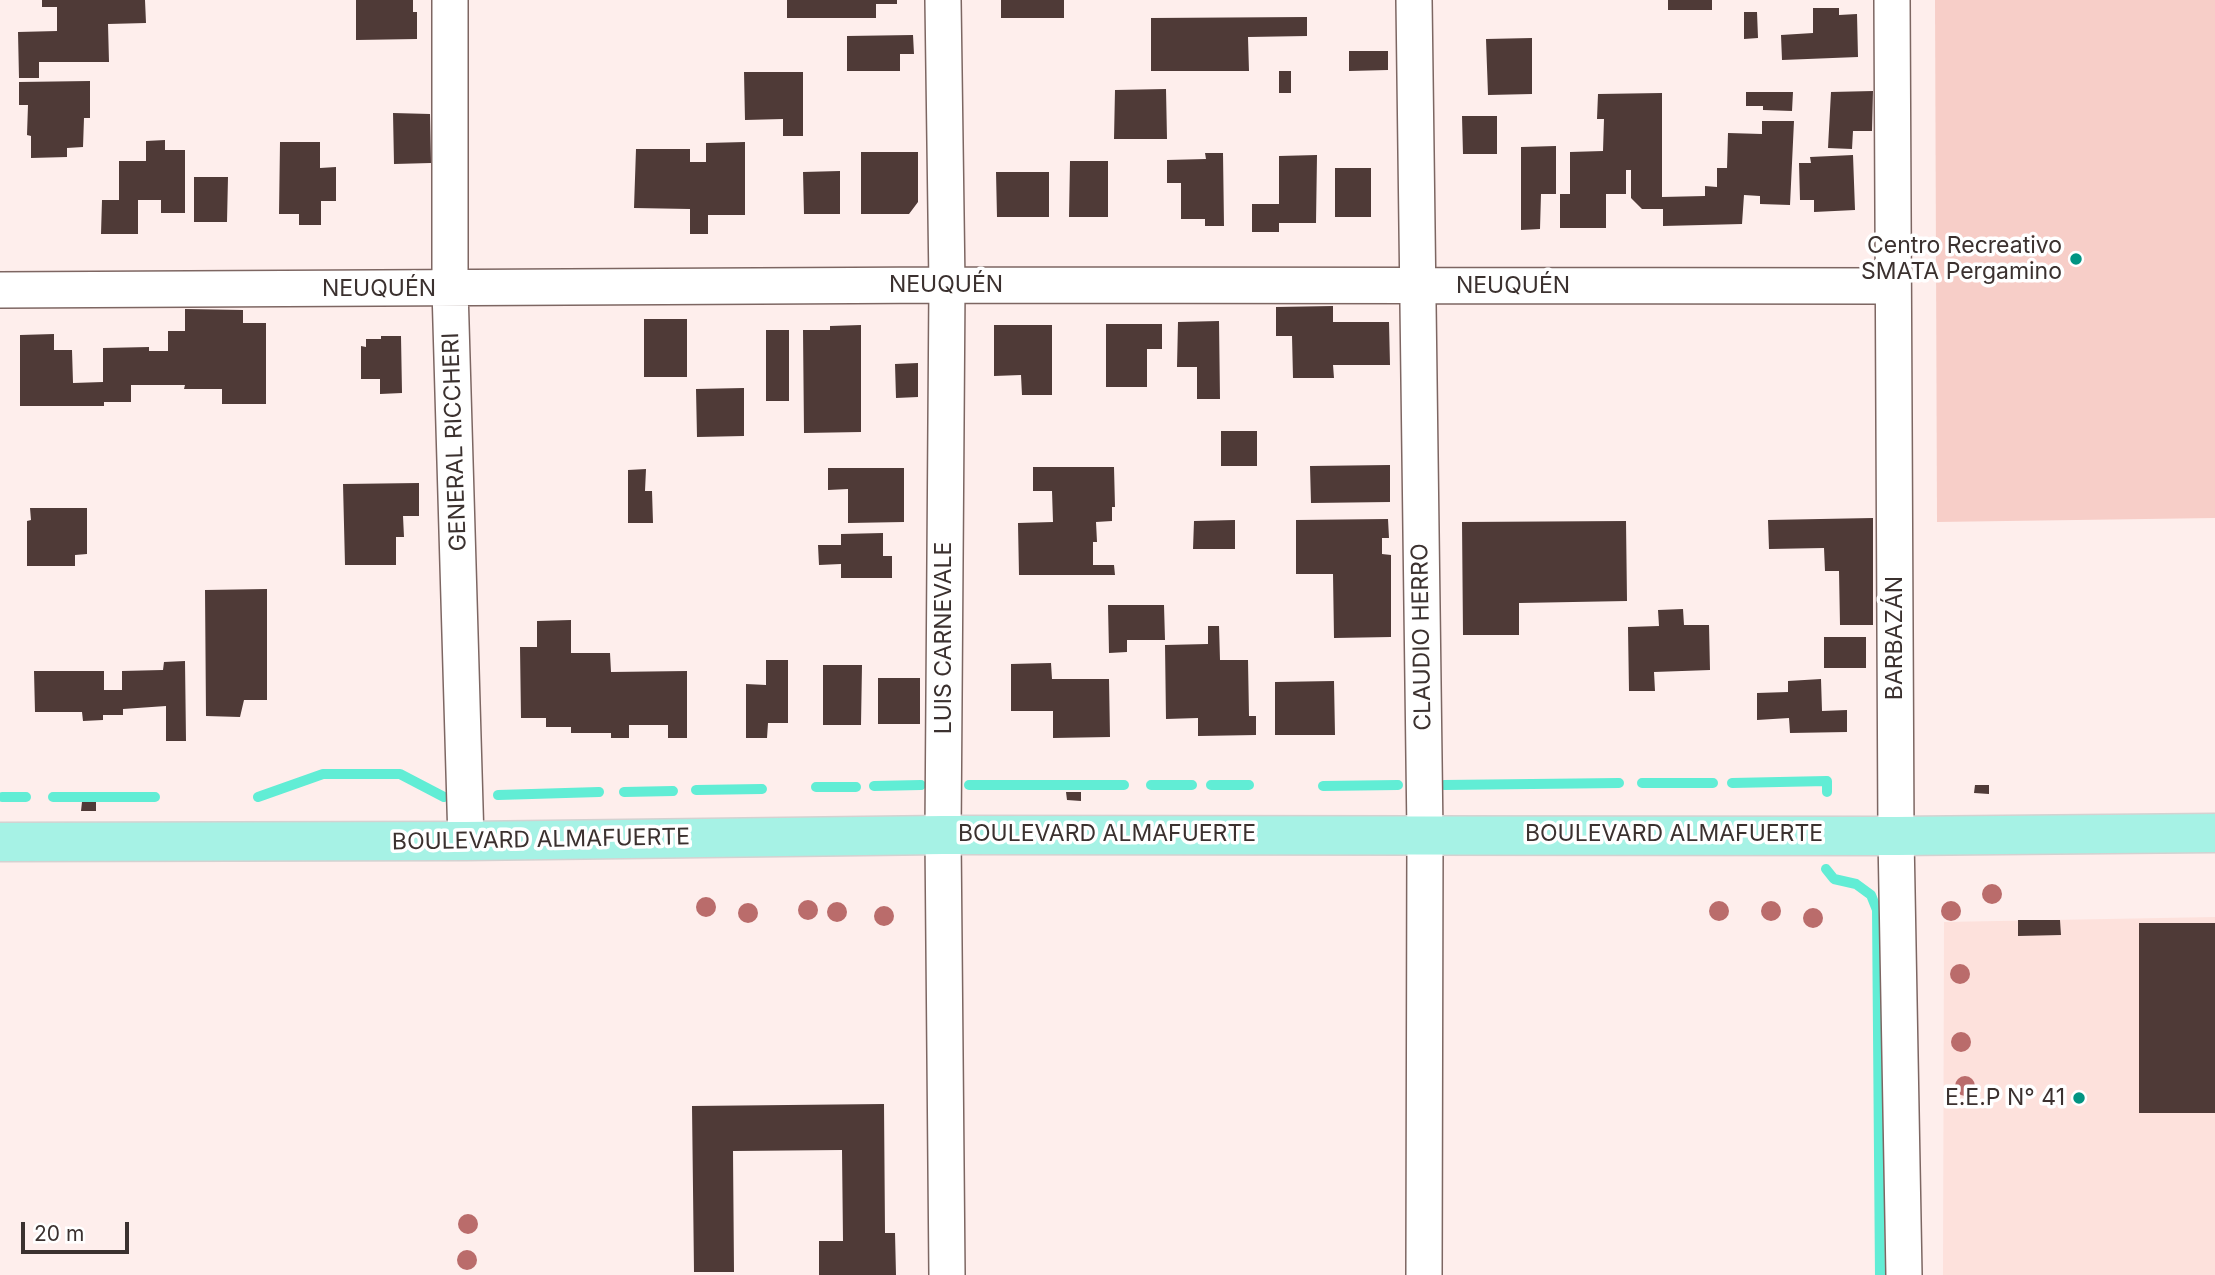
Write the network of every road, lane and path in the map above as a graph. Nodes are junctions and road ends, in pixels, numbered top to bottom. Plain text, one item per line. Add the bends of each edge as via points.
1 (450, 0) edge
2 (943, 0) edge
3 (1414, 0) edge
4 (1892, 0) edge
5 (947, 285) junction
6 (1418, 286) junction
7 (1893, 286) junction
8 (450, 289) junction
9 (0, 290) edge
10 (2215, 833) edge
11 (1425, 834) junction
12 (943, 835) junction
13 (1896, 836) junction
14 (0, 842) edge
15 (466, 842) junction
16 (947, 1275) edge
17 (1424, 1275) edge
18 (1904, 1275) edge

1 - 8 street, GENERAL RICCHERI
2 - 5 street, LUIS CARNEVALE
3 - 6 street, CLAUDIO HERRO
4 - 7 street, BARBAZÁN
5 - 6 street, NEUQUÉN
5 - 8 street, NEUQUÉN
5 - 12 street, LUIS CARNEVALE
6 - 7 street, NEUQUÉN
6 - 11 street, CLAUDIO HERRO
7 - 13 street, BARBAZÁN
8 - 9 street, NEUQUÉN
8 - 15 street, GENERAL RICCHERI
10 - 13 main road, BOULEVARD ALMAFUERTE
11 - 12 main road, BOULEVARD ALMAFUERTE
11 - 13 main road, BOULEVARD ALMAFUERTE
11 - 17 street, CLAUDIO HERRO
12 - 15 main road, BOULEVARD ALMAFUERTE
12 - 16 street, LUIS CARNEVALE
13 - 18 street, BARBAZÁN
14 - 15 main road, BOULEVARD ALMAFUERTE

